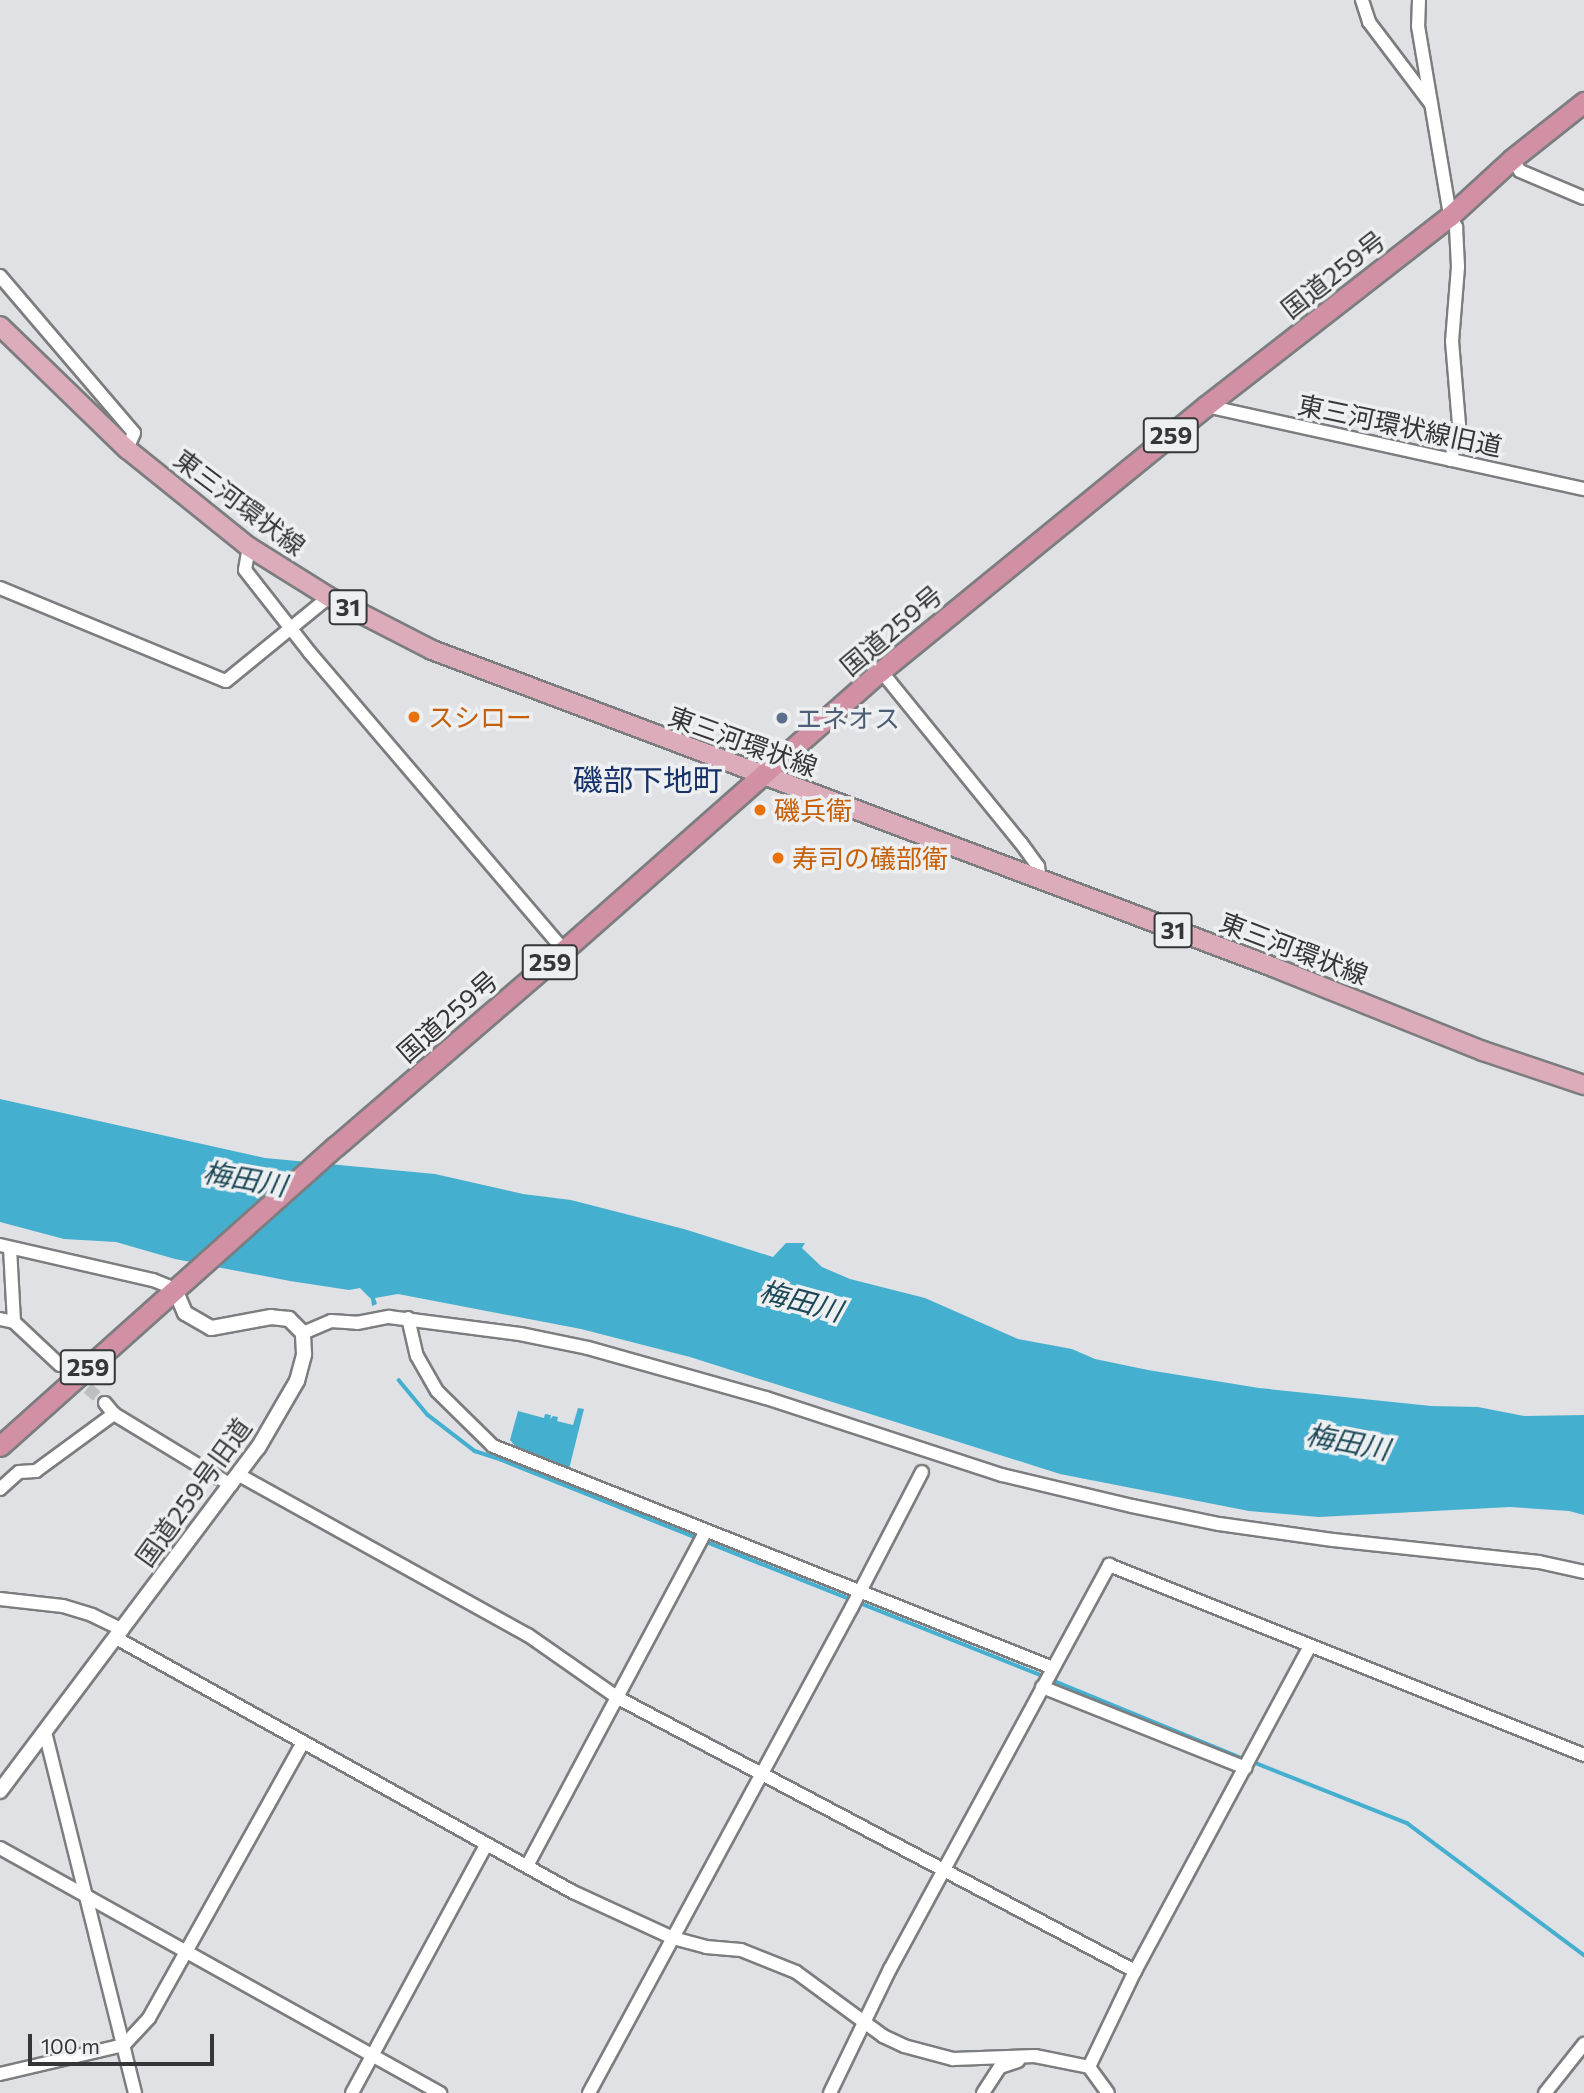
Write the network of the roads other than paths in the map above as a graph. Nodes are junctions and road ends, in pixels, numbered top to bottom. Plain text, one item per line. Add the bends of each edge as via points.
1 (1362, 0) edge
2 (1419, 0) edge
3 (1584, 102) edge
4 (1433, 107) junction
5 (1512, 159) junction
6 (1584, 198) edge
7 (1450, 216) junction
8 (0, 276) edge
9 (0, 326) edge
10 (1206, 406) junction
11 (127, 449) junction
12 (1451, 460) junction
13 (1584, 489) edge
14 (249, 547) junction
15 (0, 588) edge
16 (329, 597) junction
17 (293, 629) junction
18 (881, 671) junction
19 (763, 775) junction
20 (1040, 880) junction
21 (564, 950) junction
22 (1584, 1085) edge
23 (5, 1247) edge
24 (175, 1289) junction
25 (408, 1318) junction
26 (0, 1320) edge
27 (14, 1322) junction
28 (303, 1334) junction
29 (60, 1365) tunnel mouth
30 (106, 1403) tunnel mouth
31 (114, 1414) junction
32 (0, 1446) edge
33 (922, 1472) dead end
34 (235, 1480) junction
35 (0, 1489) edge
36 (703, 1537) junction
37 (1584, 1572) edge
38 (0, 1599) edge
39 (857, 1599) junction
40 (119, 1634) junction
41 (1310, 1646) junction
42 (1047, 1678) junction
43 (618, 1698) junction
44 (45, 1732) junction
45 (303, 1743) junction
46 (1584, 1755) edge
47 (1248, 1763) junction
48 (762, 1776) junction
49 (0, 1791) edge
50 (486, 1845) junction
51 (0, 1848) edge
52 (527, 1866) junction
53 (943, 1871) junction
54 (85, 1896) junction
55 (673, 1938) junction
56 (187, 1952) junction
57 (1135, 1971) junction
58 (863, 2022) junction
59 (1584, 2044) edge
60 (124, 2045) junction
61 (372, 2055) junction
62 (1035, 2056) junction
63 (1089, 2067) junction
64 (0, 2074) edge
65 (135, 2093) edge
66 (352, 2093) edge
67 (440, 2093) edge
68 (589, 2093) edge
69 (830, 2093) edge
70 (983, 2093) edge
71 (1108, 2093) edge
72 (1545, 2093) edge

1 - 4 street via 1369,22
2 - 4 street via 1418,26
3 - 5 highway, 国道259号 / 259
4 - 7 street
5 - 6 street via 1520,171
5 - 7 highway, 国道259号 / 259
7 - 10 highway, 国道259号 / 259
7 - 12 street via 1456,227 1458,267 1452,341 1459,425
8 - 11 street via 134,433
9 - 11 main road, 東三河環状線 / 31
10 - 12 street, 東三河環状線旧道
10 - 18 highway, 国道259号 / 259
11 - 14 main road, 東三河環状線 / 31
12 - 13 street, 東三河環状線旧道
14 - 16 main road, 東三河環状線 / 31
14 - 17 street via 245,570
15 - 17 street via 226,681
16 - 17 street
16 - 19 main road, 東三河環状線 / 31 via 432,650
17 - 21 street
18 - 19 highway, 国道259号 / 259
18 - 20 street via 1021,843 1038,866
19 - 20 main road, 東三河環状線 / 31
19 - 21 highway, 国道259号 / 259
20 - 22 main road, 東三河環状線 / 31 via 1483,1051
21 - 24 highway, 国道259号 / 259
23 - 24 street
23 - 27 street
24 - 28 street via 185,1313 211,1328 271,1317 289,1319
24 - 32 highway, 国道259号 / 259
25 - 28 street via 331,1321
25 - 36 street via 417,1356 437,1391 493,1446
25 - 37 street via 588,1348 766,1398 1002,1475 1132,1506 1219,1524 1539,1562
26 - 27 street
27 - 29 street
28 - 34 street, 国道259号旧道 via 304,1354 297,1381
30 - 31 street
31 - 34 street
31 - 35 street via 36,1471 19,1472
33 - 39 street
34 - 40 street, 国道259号旧道
34 - 43 street via 528,1635
36 - 39 street
36 - 43 street
38 - 40 street via 63,1606 92,1615
39 - 42 street
39 - 48 street
40 - 44 street, 国道259号旧道
40 - 45 street
41 - 42 street via 1109,1564
41 - 46 street
41 - 47 street
42 - 47 street
42 - 53 street
43 - 48 street
43 - 52 street
44 - 49 street, 国道259号旧道
44 - 54 street
45 - 50 street
45 - 56 street
47 - 57 street
48 - 53 street
48 - 55 street
50 - 52 street
50 - 61 street
51 - 54 street
52 - 55 street
53 - 57 street
53 - 58 street
54 - 56 street
54 - 60 street
55 - 58 street via 741,1950 775,1962 796,1972
55 - 68 street
56 - 60 street via 149,2018
56 - 61 street
57 - 63 street
58 - 62 street via 904,2046 953,2059
58 - 69 street
59 - 72 street
60 - 64 street
60 - 65 street
61 - 66 street
61 - 67 street
62 - 63 street
62 - 70 street via 1000,2067
63 - 71 street

